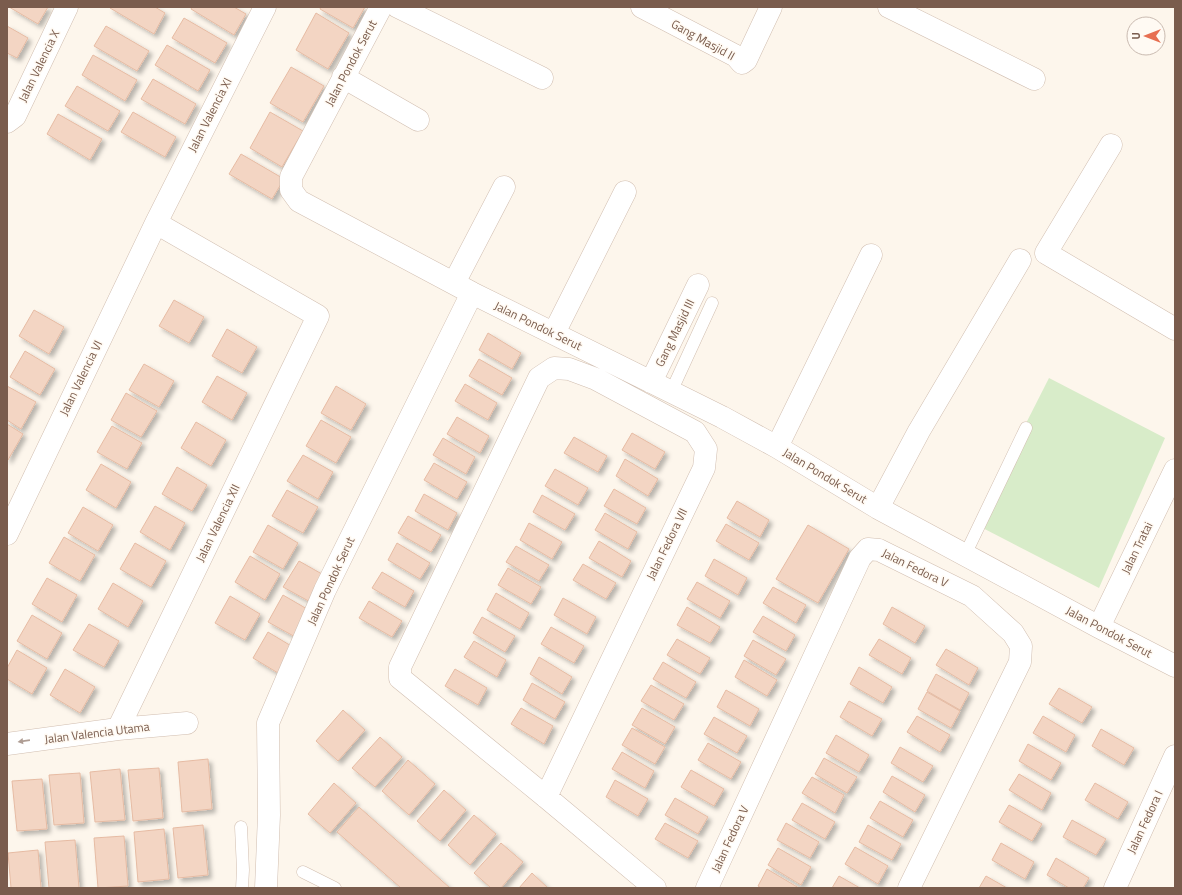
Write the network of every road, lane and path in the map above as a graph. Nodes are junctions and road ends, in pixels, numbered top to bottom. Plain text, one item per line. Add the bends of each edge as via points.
1 (67, 7) edge
2 (265, 7) edge
3 (381, 7) edge
4 (398, 7) edge
5 (642, 7) edge
6 (771, 7) edge
7 (889, 7) edge
8 (343, 78) junction
9 (542, 78) dead end
10 (1034, 79) dead end
11 (418, 120) dead end
12 (7, 122) edge
13 (1111, 146) dead end
14 (504, 187) dead end
15 (625, 192) dead end
16 (156, 223) junction
17 (871, 255) dead end
18 (1020, 260) dead end
19 (698, 285) dead end
20 (463, 288) junction
21 (712, 303) dead end
22 (1175, 329) edge
23 (554, 333) junction
24 (652, 382) junction
25 (671, 392) junction
26 (1026, 428) dead end
27 (777, 447) junction
28 (1175, 470) edge
29 (878, 508) junction
30 (7, 534) edge
31 (965, 555) junction
32 (1099, 627) junction
33 (1175, 666) edge
34 (187, 723) dead end
35 (118, 729) junction
36 (7, 744) edge
37 (1175, 756) edge
38 (546, 797) junction
39 (241, 827) dead end
40 (303, 872) dead end
41 (242, 888) edge
42 (266, 888) edge
43 (335, 888) edge
44 (655, 888) edge
45 (708, 888) edge
46 (909, 888) edge
47 (1115, 888) edge

1 - 12 street, Jalan Valencia X via 15,116
2 - 16 street, Jalan Valencia XI
3 - 8 street, Jalan Pondok Serut
4 - 9 street
5 - 6 street, Gang Masjid II via 736,56 742,63 746,60
7 - 10 street
8 - 11 street
8 - 20 street, Jalan Pondok Serut via 291,177 291,190 298,201
13 - 22 street via 1046,253
14 - 20 street
15 - 23 street
16 - 30 street, Jalan Valencia VI
16 - 35 street, Jalan Valencia XII via 318,316
17 - 27 street
18 - 29 street via 919,431
19 - 24 street, Gang Masjid III
20 - 23 street, Jalan Pondok Serut
20 - 42 street, Jalan Pondok Serut via 325,590 268,723 269,815
21 - 25 lane
23 - 24 street, Jalan Pondok Serut
24 - 25 street, Jalan Pondok Serut
25 - 27 street, Jalan Pondok Serut
26 - 31 lane
27 - 29 street, Jalan Pondok Serut
28 - 32 street, Jalan Tratai
29 - 31 street, Jalan Pondok Serut
31 - 32 street, Jalan Pondok Serut
32 - 33 street, Jalan Pondok Serut
34 - 35 street, Jalan Valencia Utama
35 -> 36 street, Jalan Valencia Utama
37 - 47 street, Jalan Fedora I
38 - 38 street, Jalan Fedora VII via 400,678 400,667 539,378 554,368 569,369 596,379 695,432 706,449 704,468
38 - 44 street
39 - 41 lane
40 - 43 lane
45 - 46 street, Jalan Fedora V via 860,558 868,549 879,550 972,596 1014,633 1021,646 1020,662

